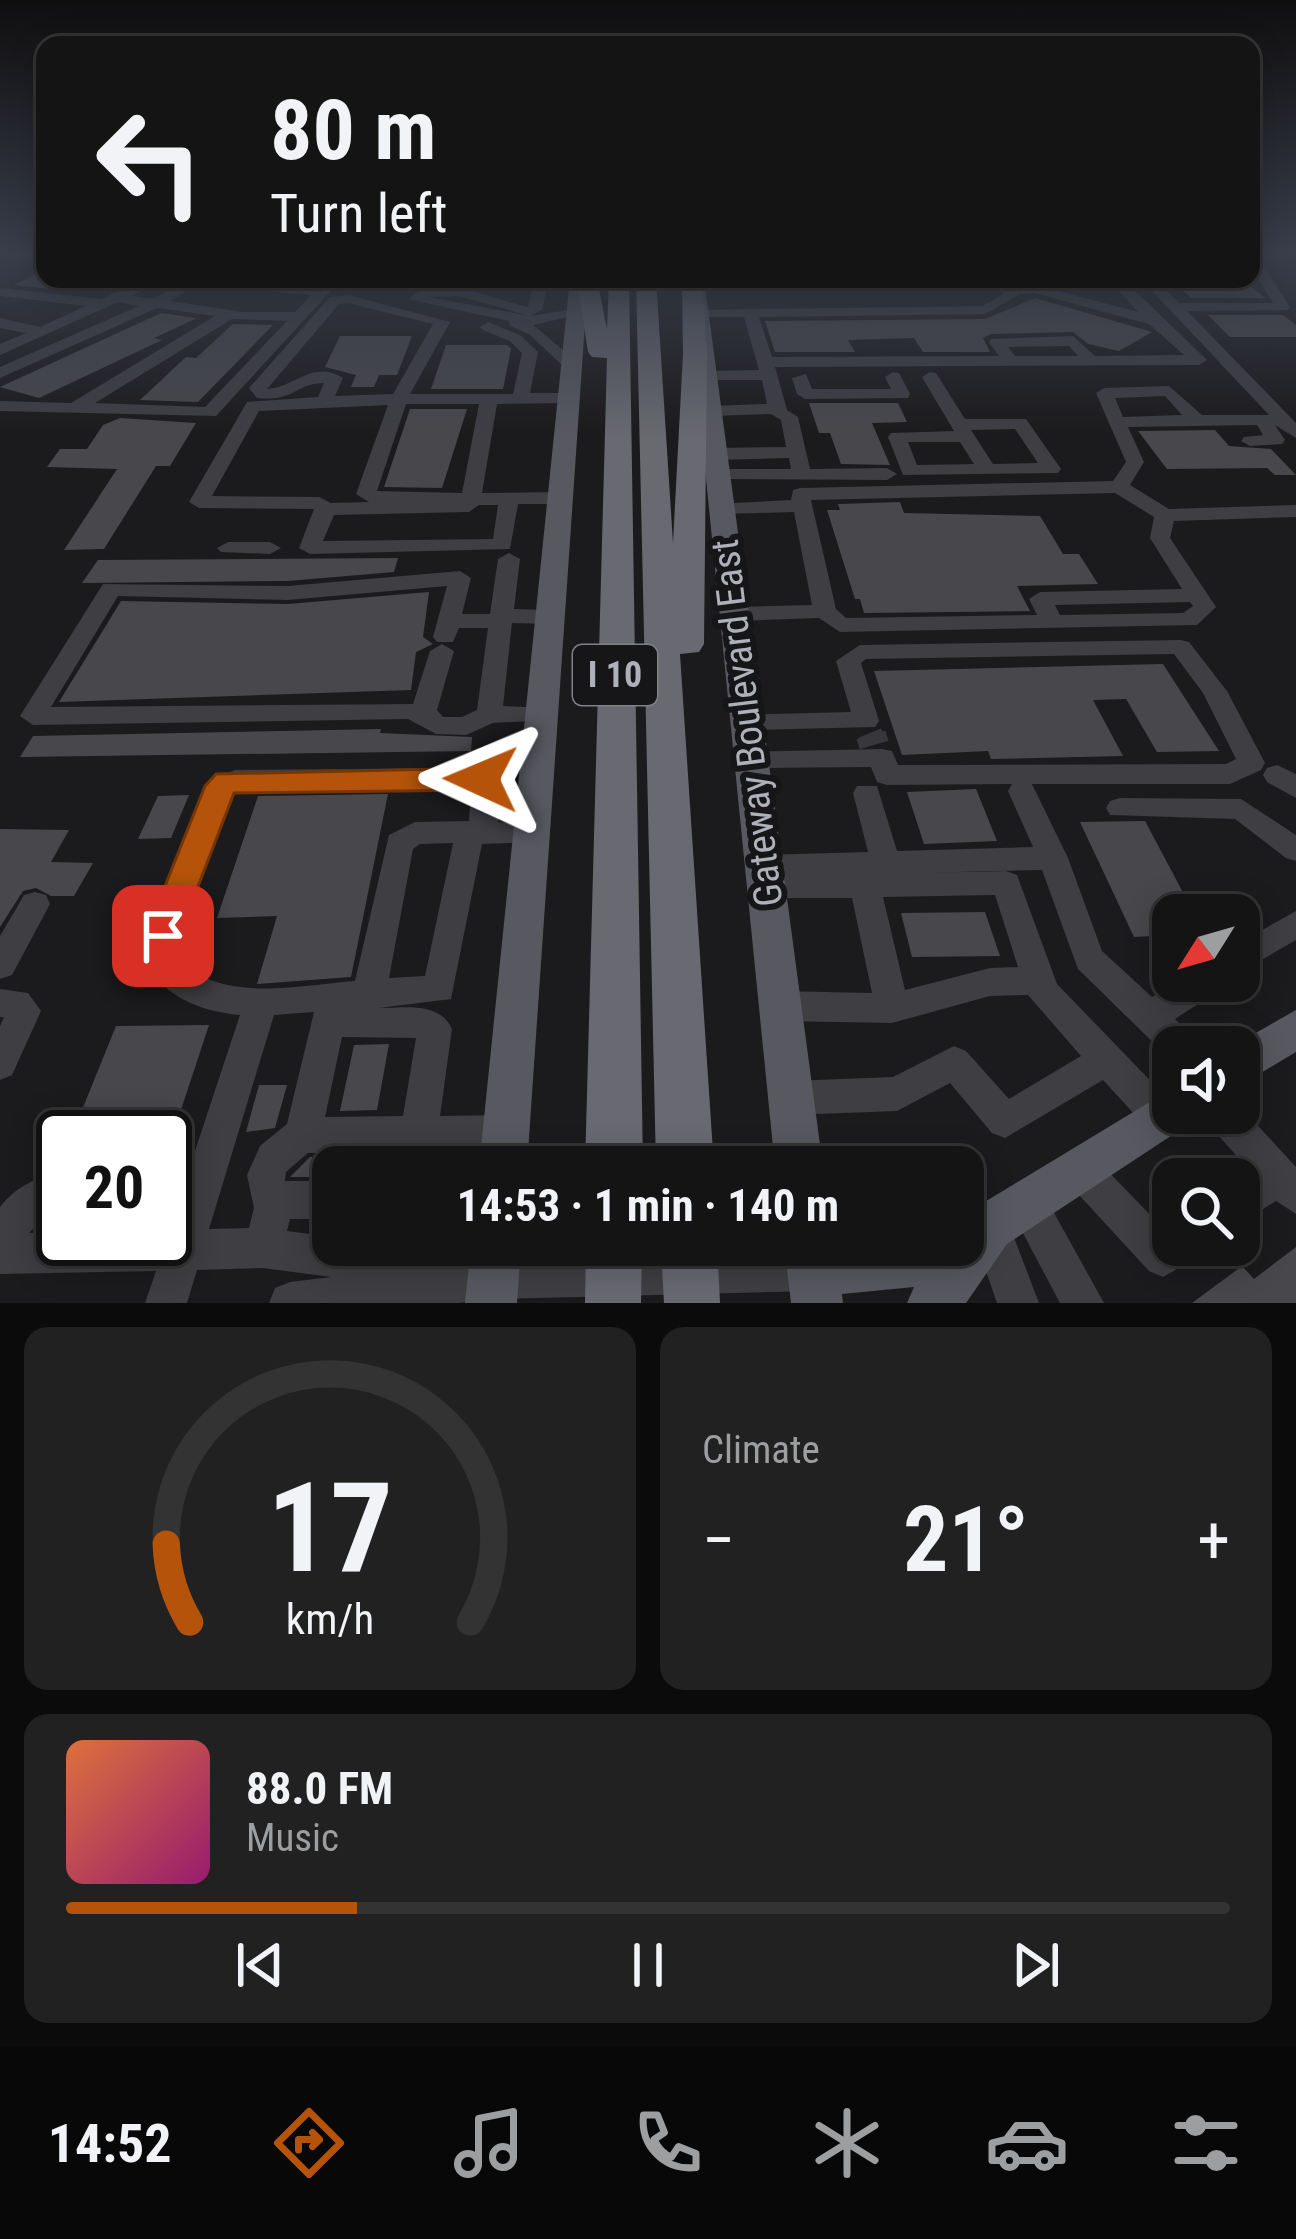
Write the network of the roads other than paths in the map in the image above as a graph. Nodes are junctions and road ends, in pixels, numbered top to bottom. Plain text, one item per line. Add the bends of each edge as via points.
1 (699, 314) edge
2 (751, 314) edge
3 (46, 315) edge
4 (84, 315) edge
5 (132, 315) edge
6 (229, 315) edge
7 (248, 315) edge
8 (325, 315) edge
9 (447, 315) joint
10 (563, 315) edge
11 (576, 315) edge
12 (590, 315) edge
13 (618, 315) edge
14 (648, 315) edge
15 (694, 315) edge
16 (1130, 315) edge
17 (1148, 315) edge
18 (1182, 315) edge
19 (298, 317) joint
20 (1154, 321) junction
21 (68, 322) junction
22 (503, 322) junction
23 (465, 327) dead end
24 (1, 328) edge
25 (44, 332) junction
26 (1031, 342) junction
27 (19, 343) junction
28 (0, 350) edge
29 (1046, 361) junction
30 (1090, 361) junction
31 (1012, 369) junction
32 (0, 373) edge
33 (768, 373) junction
34 (706, 376) junction
35 (930, 377) junction
36 (569, 383) junction
37 (522, 392) junction
38 (489, 398) junction
39 (399, 399) junction
40 (324, 402) junction
41 (2, 403) edge
42 (75, 408) junction
43 (778, 409) junction
44 (710, 411) junction
45 (1197, 420) junction
46 (1262, 420) junction
47 (1117, 422) junction
48 (1290, 427) edge
49 (964, 430) junction
50 (1250, 441) dead end
51 (797, 452) junction
52 (716, 464) junction
53 (987, 470) junction
54 (802, 475) junction
55 (891, 483) junction
56 (1119, 487) junction
57 (509, 498) junction
58 (559, 498) junction
59 (471, 499) junction
60 (803, 506) junction
61 (722, 508) junction
62 (326, 509) junction
63 (1296, 511) edge
64 (1165, 515) junction
65 (615, 530) junction
66 (228, 548) dead end
67 (270, 548) dead end
68 (509, 559) dead end
69 (825, 611) junction
70 (734, 614) junction
71 (549, 616) junction
72 (502, 619) junction
73 (446, 636) junction
74 (541, 714) junction
75 (426, 716) junction
76 (483, 717) junction
77 (746, 721) junction
78 (873, 739) junction
79 (751, 759) junction
80 (1022, 791) dead end
81 (867, 793) dead end
82 (668, 803) junction
83 (1120, 808) dead end
84 (476, 832) junction
85 (531, 834) junction
86 (1296, 850) edge
87 (1053, 858) junction
88 (875, 874) junction
89 (764, 876) junction
90 (35, 904) dead end
91 (1296, 924) edge
92 (1260, 947) edge
93 (0, 965) edge
94 (1039, 981) junction
95 (261, 1002) junction
96 (1173, 1002) edge
97 (0, 1003) edge
98 (344, 1006) junction
99 (780, 1006) junction
100 (892, 1008) junction
101 (1149, 1017) junction
102 (1159, 1026) edge
103 (1296, 1029) edge
104 (1260, 1052) edge
105 (1106, 1059) junction
106 (0, 1064) edge
107 (790, 1098) junction
108 (1152, 1100) edge
109 (1152, 1123) edge
110 (1241, 1134) edge
111 (303, 1135) junction
112 (387, 1146) edge
113 (418, 1146) edge
114 (510, 1146) edge
115 (614, 1146) edge
116 (684, 1146) edge
117 (793, 1146) edge
118 (192, 1169) edge
119 (1082, 1170) junction
120 (1287, 1185) edge
121 (36, 1198) edge
122 (312, 1200) edge
123 (276, 1201) junction
124 (986, 1231) edge
125 (0, 1245) edge
126 (1152, 1246) edge
127 (263, 1248) junction
128 (192, 1250) edge
129 (312, 1250) edge
130 (36, 1253) edge
131 (0, 1254) edge
132 (178, 1266) edge
133 (447, 1266) edge
134 (614, 1266) edge
135 (690, 1266) edge
136 (813, 1273) edge
137 (494, 1275) edge
138 (166, 1303) edge
139 (290, 1303) edge
140 (613, 1303) edge
141 (692, 1303) edge
142 (933, 1303) edge
143 (1018, 1303) edge
144 (1083, 1303) edge

1 - 34 main road, Gateway Boulevard East
2 - 33 street
3 - 21 street
4 - 21 street
5 - 32 street
6 - 42 street
7 - 19 street
8 - 40 street via 257,391 286,393 305,378 335,378
9 - 22 street
9 - 39 street
10 - 22 street
11 - 36 main road
12 - 65 highway via 605,399 602,490
13 - 65 highway, I 10
14 - 82 highway, I 10
15 - 82 highway via 686,674
16 - 20 street
17 - 20 street
18 - 48 street
19 - 42 street via 210,412
20 - 30 street via 1199,360
21 - 25 street
22 - 23 street
22 - 36 street via 534,331
22 - 37 street via 530,352
24 - 25 street
24 - 27 street
25 - 27 street
26 - 29 street
26 - 30 street via 1073,341
26 - 31 street via 997,342
27 - 28 street
29 - 30 street
29 - 31 street
31 - 33 street via 871,361
31 - 35 street
33 - 34 street
33 - 35 street via 800,377 805,394 902,394 893,377
33 - 43 street
34 - 44 main road, Gateway Boulevard East
35 - 49 street
36 - 37 street
36 - 58 main road
37 - 38 street
38 - 39 street
38 - 59 street
39 - 40 street
39 - 59 street via 366,494
40 - 62 street via 253,406 199,502
41 - 42 street
43 - 44 street
43 - 51 street via 789,417
44 - 52 main road, Gateway Boulevard East
45 - 46 street
45 - 47 street
45 - 47 street via 1169,392 1104,393
46 - 48 street
46 - 50 street via 1276,440
47 - 56 street via 1135,462
49 - 53 street
49 - 53 street via 1020,423 1051,469
49 - 53 street via 897,437 910,471
51 - 52 street
51 - 54 street
52 - 54 street
52 - 61 main road, Gateway Boulevard East
54 - 55 street
55 - 56 street
55 - 60 street via 800,494
56 - 64 street
57 - 58 street
57 - 59 street
57 - 62 street via 502,545 310,548
58 - 71 main road
59 - 62 street via 469,506
60 - 61 street
60 - 69 street
61 - 70 main road, Gateway Boulevard East
63 - 64 street
64 - 69 street via 1160,538 1198,595 1040,599 1052,622 840,625
65 - 115 highway, I 10
66 - 67 street
68 - 72 street
69 - 70 street
70 - 77 main road, Gateway Boulevard East
71 - 72 street
71 - 74 main road
72 - 73 street
72 - 76 street
73 - 75 street
73 - 75 street via 460,578 288,592 111,589 32,716
74 - 76 street
74 - 85 main road
75 - 76 street via 436,725 466,726
77 - 78 street
77 - 79 main road, Gateway Boulevard East
78 - 78 street via 887,776 1230,774 1251,763 1180,646 860,652 848,661
78 - 79 street
79 - 89 main road, Gateway Boulevard East
80 - 87 street
81 - 88 street
82 - 116 highway, I 10
83 - 86 street via 1241,809
84 - 85 street
84 - 95 street via 485,783 475,778 221,786 160,959 185,988
84 - 98 street via 415,833 399,843
84 - 98 street via 439,989
85 - 114 main road
87 - 88 street
87 - 101 street via 1089,959
88 - 89 street
88 - 94 street via 1006,883
88 - 100 street
89 - 99 main road, Gateway Boulevard East
90 - 93 street
91 - 92 street
94 - 100 street via 991,982
94 - 105 street
95 - 98 street
95 - 118 street
96 - 101 street
97 - 106 street via 24,1011
98 - 111 street
98 - 113 street via 435,1029
99 - 100 street
99 - 107 main road, Gateway Boulevard East
101 - 102 street
103 - 104 main road
105 - 107 street via 1005,1121 954,1062 897,1094
105 - 108 street
107 - 117 main road, Gateway Boulevard East
109 - 119 main road
110 - 120 street
111 - 112 street
111 - 123 street via 272,1156 265,1187
119 - 124 main road
119 - 126 street
121 - 125 street via 15,1214
122 - 123 street
123 - 127 street
124 - 136 main road via 907,1264
124 - 142 main road
124 - 143 street
124 - 144 street
127 - 128 street
127 - 129 street
130 - 131 street
132 - 138 street
133 - 137 street
134 - 140 highway, bridge
135 - 141 highway, bridge
136 - 137 street
137 - 139 street

